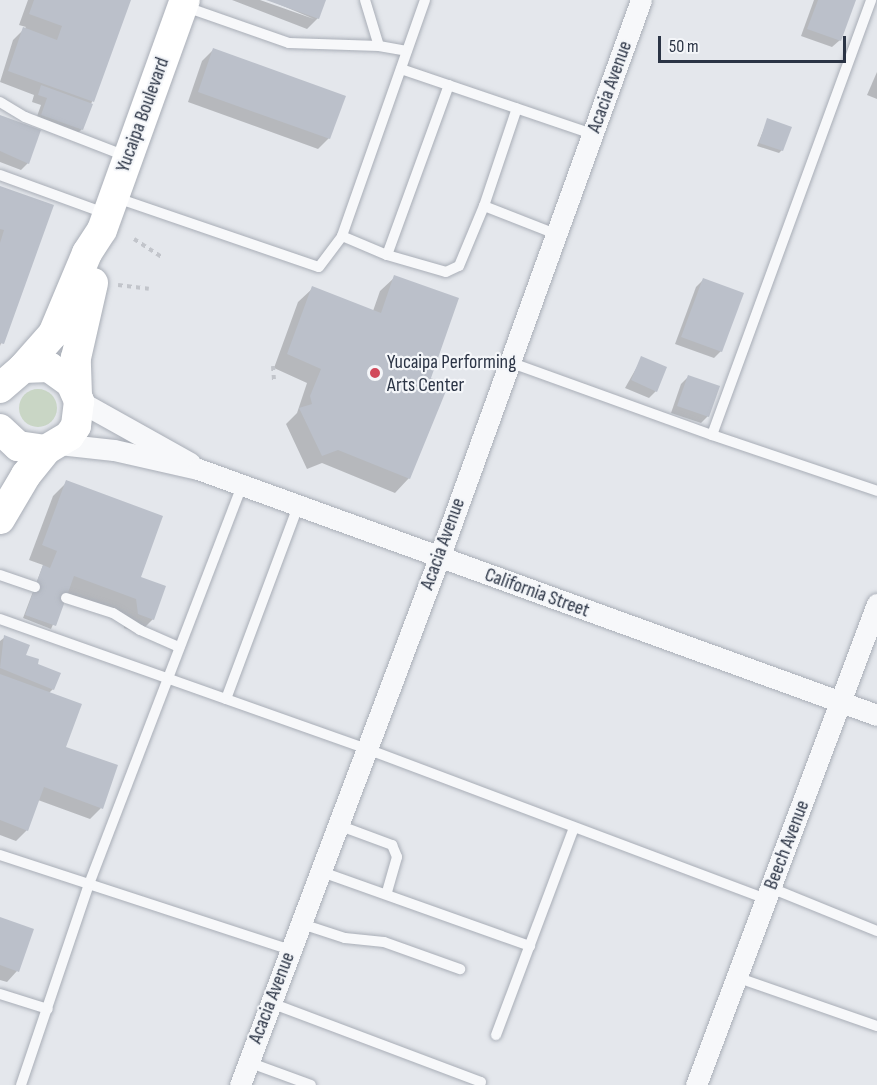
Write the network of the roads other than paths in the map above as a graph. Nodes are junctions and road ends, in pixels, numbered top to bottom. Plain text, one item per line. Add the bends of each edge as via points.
1 (365, 0) edge
2 (425, 0) edge
3 (641, 0) edge
4 (871, 0) edge
5 (184, 3) edge
6 (379, 46) junction
7 (407, 51) junction
8 (401, 69) junction
9 (449, 85) junction
10 (0, 102) edge
11 (517, 108) junction
12 (592, 134) junction
13 (128, 157) junction
14 (0, 175) edge
15 (484, 206) junction
16 (108, 214) junction
17 (556, 234) junction
18 (342, 236) junction
19 (387, 255) junction
20 (509, 362) junction
21 (8, 376) edge
22 (78, 398) junction
23 (0, 429) edge
24 (712, 435) junction
25 (53, 447) junction
26 (198, 469) junction
27 (242, 485) junction
28 (877, 491) edge
29 (298, 506) junction
30 (0, 519) edge
31 (439, 558) junction
32 (0, 575) edge
33 (35, 587) dead end
34 (66, 598) dead end
35 (877, 604) edge
36 (0, 619) edge
37 (179, 646) junction
38 (168, 678) junction
39 (226, 699) junction
40 (843, 701) junction
41 (877, 715) edge
42 (367, 749) junction
43 (338, 825) junction
44 (574, 828) junction
45 (0, 855) edge
46 (322, 872) junction
47 (89, 884) junction
48 (387, 892) junction
49 (769, 894) junction
50 (302, 924) junction
51 (877, 931) edge
52 (530, 946) junction
53 (290, 950) junction
54 (460, 969) dead end
55 (736, 977) junction
56 (0, 994) edge
57 (271, 1003) junction
58 (48, 1009) junction
59 (877, 1026) edge
60 (496, 1035) dead end
61 (248, 1062) junction
62 (480, 1083) edge
63 (21, 1085) edge
64 (240, 1085) edge
65 (311, 1085) edge
66 (696, 1085) edge

1 - 6 lane
2 - 7 lane
3 - 12 street, Acacia Avenue
4 - 24 lane
5 - 6 lane via 289,43
5 - 13 main road, Yucaipa Boulevard
6 - 7 lane
7 - 8 lane
8 - 9 lane
8 - 18 lane
9 - 11 lane
9 - 19 lane
10 - 13 lane via 25,117
11 - 12 lane
11 - 15 lane
12 - 17 street, Acacia Avenue
13 - 16 main road, Yucaipa Boulevard
14 - 16 lane
15 - 17 lane
15 - 19 lane via 459,266 447,272
16 - 18 lane via 319,267
16 - 21 main road, Yucaipa Boulevard via 53,334
16 - 22 main road, Yucaipa Boulevard via 76,358
17 - 20 street, Acacia Avenue
18 - 19 lane
20 - 24 lane
20 - 31 street, Acacia Avenue
21 - 22 main road via 36,366 55,370 71,383
22 - 25 main road, Yucaipa Boulevard via 76,426
22 - 26 street, California Street via 133,434 176,452
23 - 25 main road via 18,446
24 - 28 lane
25 - 26 street, California Street via 114,450
25 - 30 main road
26 - 27 street, California Street
27 - 29 street, California Street
27 - 37 lane
29 - 31 street, California Street
29 - 39 lane
31 - 40 street, California Street
31 - 42 street, Acacia Avenue
32 - 33 lane
34 - 37 lane via 113,613 140,630
35 - 40 street, Beech Avenue
36 - 38 lane
37 - 38 lane
38 - 39 lane
38 - 47 lane
39 - 42 lane
40 - 41 street, California Street
40 - 49 street, Beech Avenue
42 - 43 street, Acacia Avenue
42 - 44 lane
43 - 46 street, Acacia Avenue
43 - 48 lane via 392,845 397,857
44 - 49 lane
44 - 52 lane
45 - 47 lane
46 - 48 lane
46 - 50 street, Acacia Avenue
47 - 53 lane
47 - 58 lane
48 - 52 lane
49 - 51 lane
49 - 55 street, Beech Avenue
50 - 53 street, Acacia Avenue
50 - 54 lane via 345,938 384,942
52 - 60 lane
53 - 57 street, Acacia Avenue
55 - 59 lane
55 - 66 street, Beech Avenue
56 - 58 lane
57 - 61 street, Acacia Avenue
57 - 62 lane
58 - 63 lane
61 - 64 street, Acacia Avenue
61 - 65 lane

